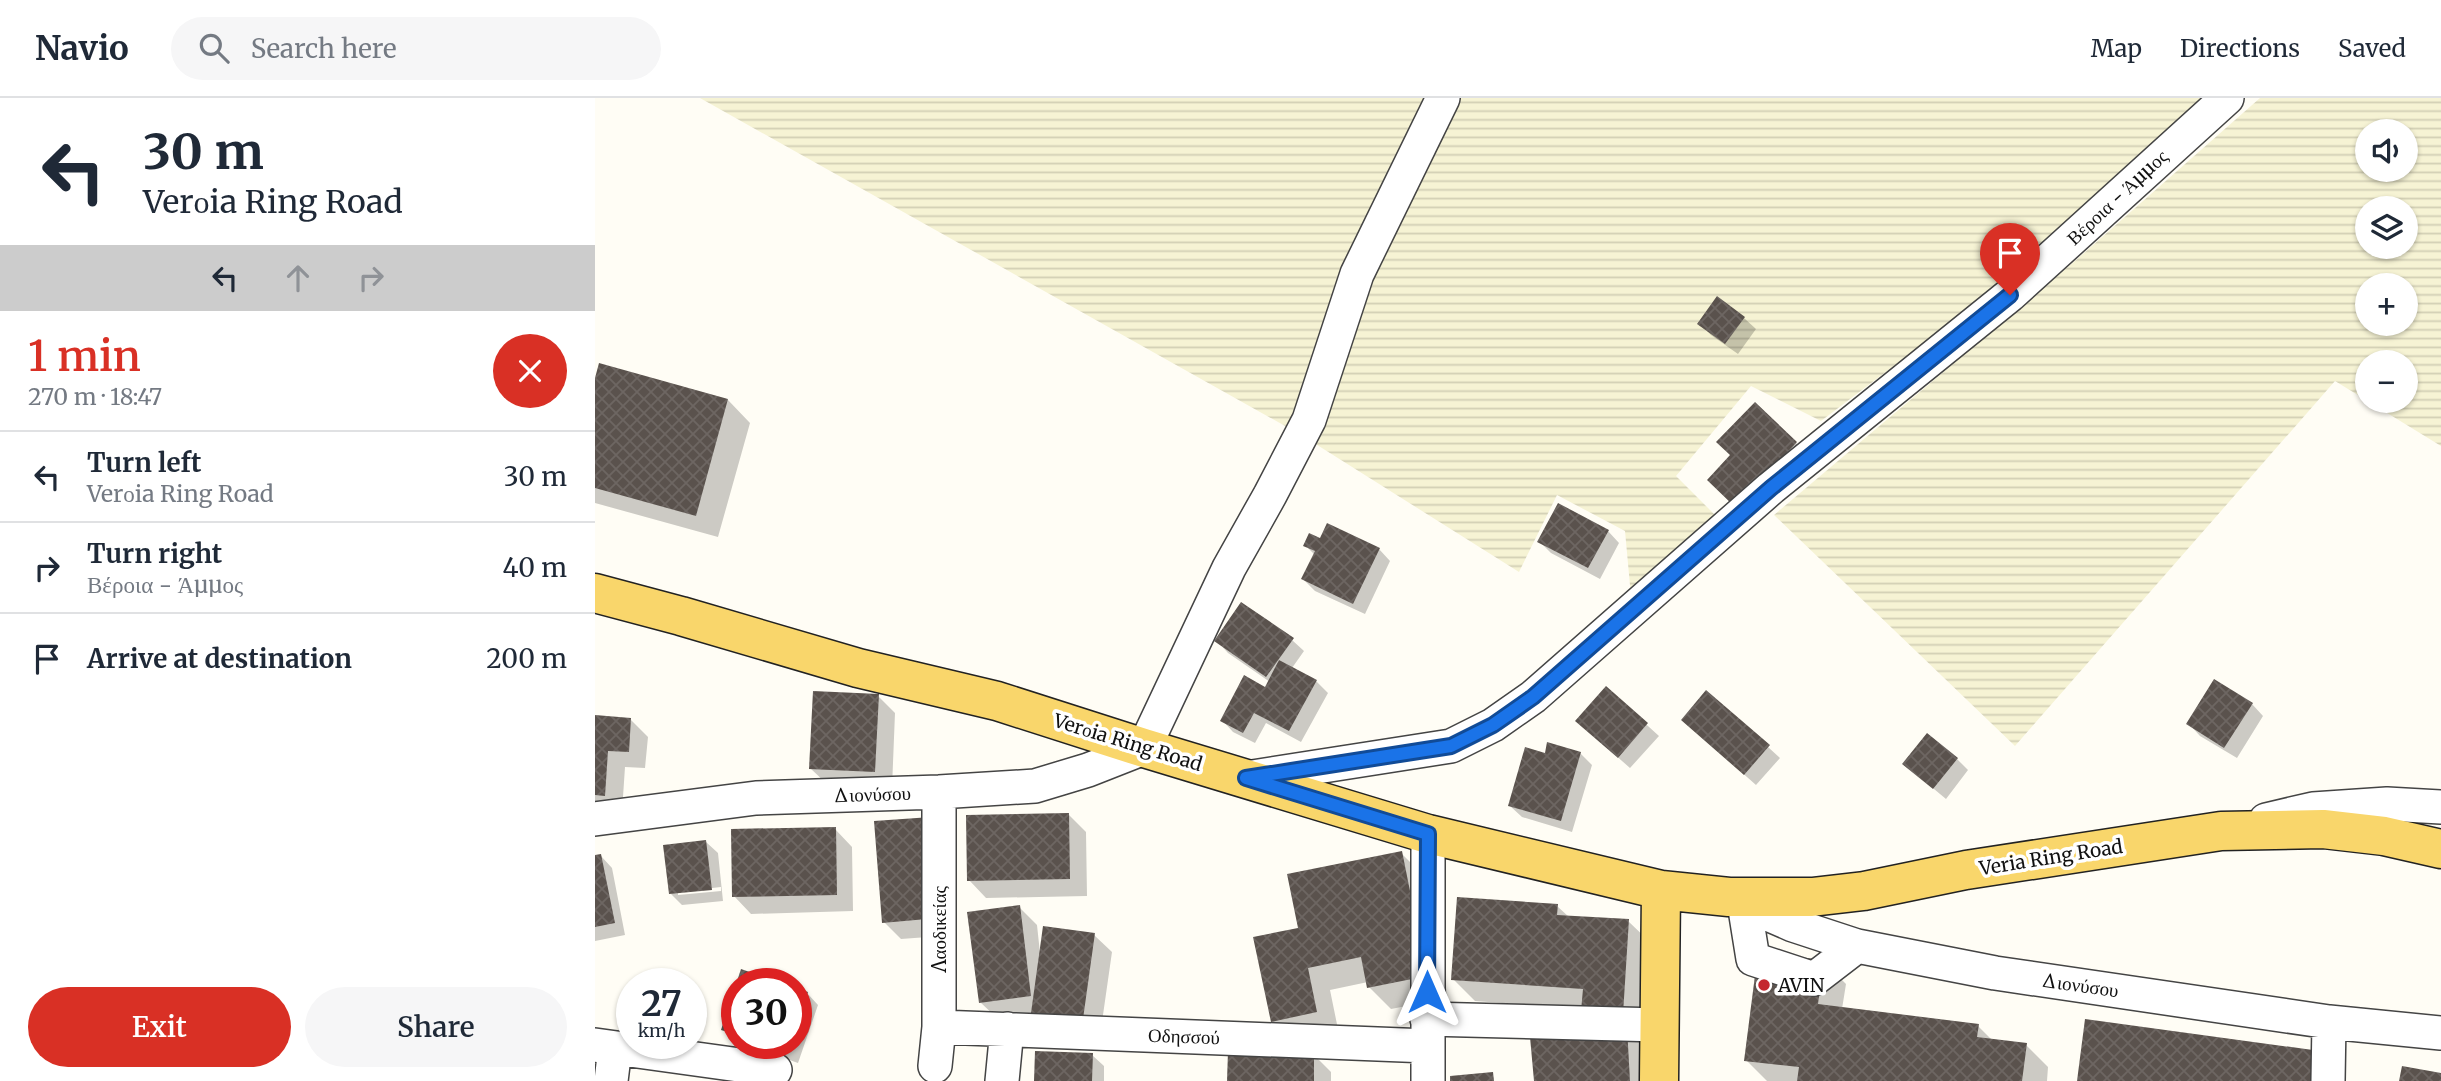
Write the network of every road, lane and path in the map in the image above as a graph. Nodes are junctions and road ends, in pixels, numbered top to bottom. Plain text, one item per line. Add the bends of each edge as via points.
1 (1443, 98) edge
2 (2227, 98) edge
3 (595, 593) edge
4 (1144, 748) junction
5 (1246, 778) junction
6 (939, 792) junction
7 (2441, 807) edge
8 (595, 819) edge
9 (2221, 831) junction
10 (1428, 834) junction
11 (2441, 849) edge
12 (1661, 890) junction
13 (1736, 900) junction
14 (1857, 946) junction
15 (2329, 1022) junction
16 (1660, 1025) junction
17 (939, 1027) junction
18 (1007, 1029) junction
19 (1428, 1033) junction
20 (2441, 1033) edge
21 (605, 1047) edge
22 (935, 1066) dead end
23 (775, 1070) dead end
24 (611, 1081) edge
25 (1002, 1081) edge
26 (1428, 1081) edge
27 (1659, 1081) edge
28 (2328, 1081) edge

1 - 4 street via 1357,274 1309,420 1229,568
2 - 5 street, Βέροια - Άμμος via 2010,295 1771,488 1533,697 1493,725 1451,746
3 - 4 main road, Verοia Ring Road via 857,668 997,701
4 - 5 main road, Verοia Ring Road
4 - 6 street, Διονύσου via 1035,786
5 - 10 main road, Verοia Ring Road
6 - 8 street, Διονύσου via 756,798
6 - 17 street, Λαοδικείας
7 - 9 street via 2387,804 2313,809
9 - 11 main road, Veria Ring Road via 2323,829
9 - 13 main road, Veria Ring Road via 1966,870 1864,891
10 - 12 main road, Verοia Ring Road
10 - 19 street
12 - 13 main road, Veria Ring Road
12 - 16 main road
13 - 14 street, Διονύσου
13 - 14 street via 1753,959 1814,979
14 - 15 street, Διονύσου via 1995,973
15 - 20 street, Διονύσου
15 - 28 street
16 - 19 street, Οδησσού
16 - 27 main road
17 - 18 street, Οδησσού
17 - 22 street, Λαοδικείας
18 - 19 street, Οδησσού
18 - 25 street
19 - 26 street
21 - 23 street
21 - 24 street

